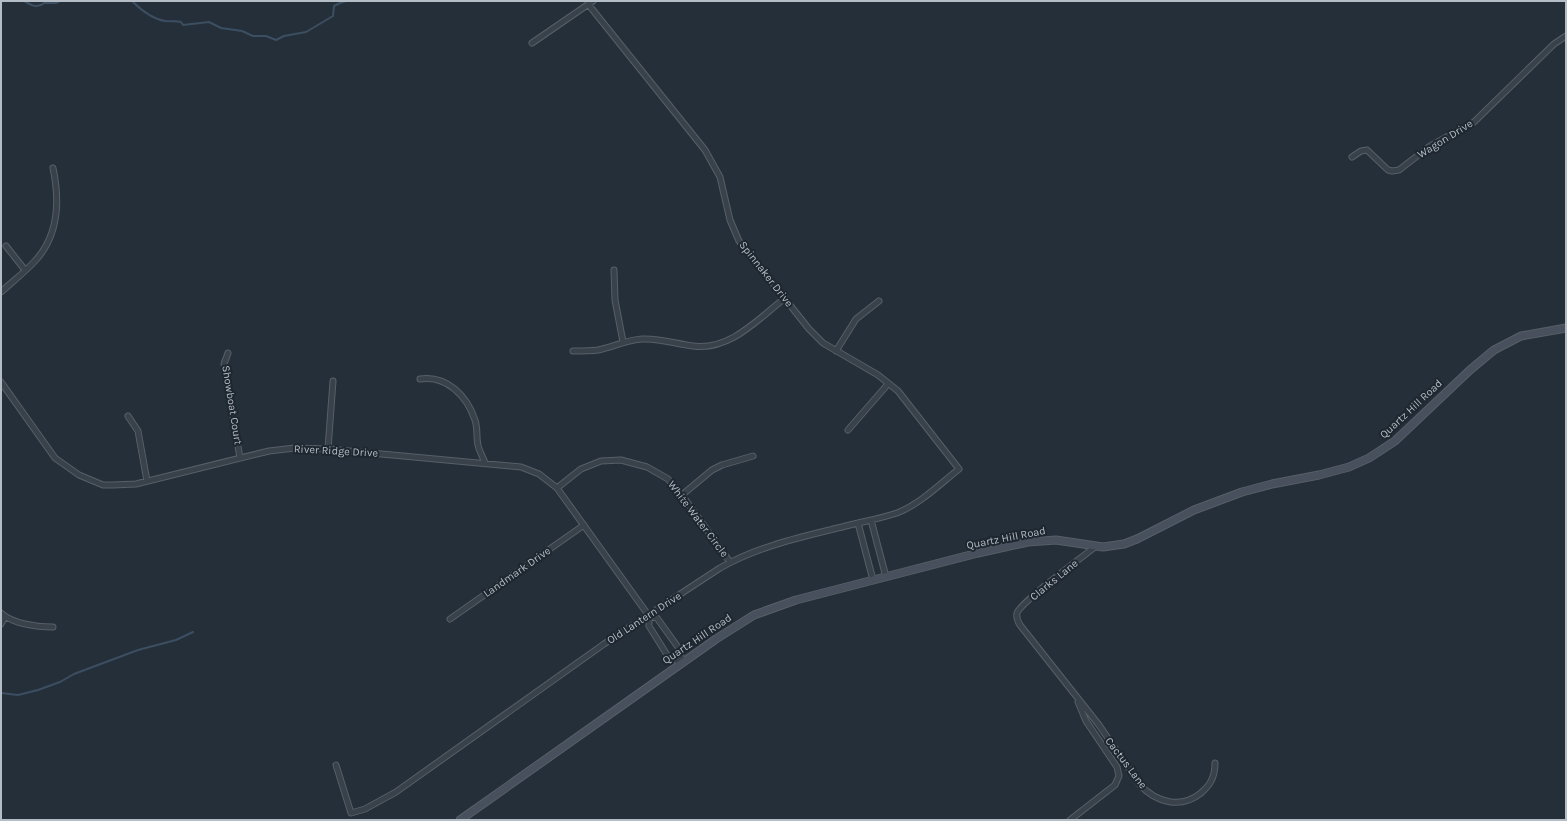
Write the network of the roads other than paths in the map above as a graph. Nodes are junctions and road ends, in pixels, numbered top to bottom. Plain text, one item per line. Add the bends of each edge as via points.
1 (591, 3) edge
2 (1566, 36) edge
3 (532, 43) dead end
4 (1352, 157) dead end
5 (53, 168) dead end
6 (6, 246) dead end
7 (25, 270) junction
8 (614, 270) dead end
9 (1, 292) edge
10 (785, 298) junction
11 (879, 300) dead end
12 (1566, 328) edge
13 (623, 342) junction
14 (836, 351) junction
15 (573, 352) dead end
16 (228, 353) dead end
17 (420, 379) dead end
18 (333, 381) dead end
19 (1, 382) edge
20 (888, 384) junction
21 (128, 416) dead end
22 (848, 430) dead end
23 (328, 449) junction
24 (753, 456) dead end
25 (240, 458) junction
26 (486, 463) junction
27 (960, 469) joint
28 (147, 481) junction
29 (557, 488) junction
30 (682, 496) junction
31 (871, 520) junction
32 (858, 523) junction
33 (584, 525) junction
34 (1095, 547) junction
35 (730, 562) junction
36 (886, 577) junction
37 (873, 580) junction
38 (3, 615) edge
39 (649, 616) junction
40 (1017, 616) joint
41 (450, 619) dead end
42 (1, 624) edge
43 (53, 627) dead end
44 (682, 662) junction
45 (1078, 699) junction
46 (1216, 763) dead end
47 (336, 766) dead end
48 (460, 820) edge
49 (1070, 820) edge

1 - 3 street
1 - 10 street, Spinnaker Drive via 705,150 720,177 730,220 739,241
2 - 4 street, Wagon Drive via 1554,44 1474,122 1430,146 1399,170 1388,170 1367,150
5 - 7 street via 58,194 54,225 43,251
6 - 7 street
7 - 9 street
8 - 13 street via 615,300
10 - 13 street via 732,339 713,346 691,346 653,338
10 - 14 street, Spinnaker Drive via 816,336
11 - 14 street via 856,319
12 - 34 street, Quartz Hill Road via 1520,336 1494,350 1395,441 1359,463 1320,475 1252,488 1194,510 1133,541 1109,547
13 - 15 street via 596,350
14 - 20 street, Spinnaker Drive via 870,370
16 - 25 street, Showboat Court via 224,364
17 - 26 street via 435,379 447,383 462,397 475,421 478,446
18 - 23 street
19 - 28 street, River Ridge Drive via 51,453 66,467 103,485 129,485
20 - 22 street
20 - 27 street, Spinnaker Drive via 903,398
21 - 28 street via 138,431
23 - 25 street, River Ridge Drive via 281,449
23 - 26 street, River Ridge Drive
24 - 30 street via 712,470
25 - 28 street, River Ridge Drive
26 - 29 street, River Ridge Drive via 527,468
27 - 31 street, Old Lantern Drive via 912,506
29 - 30 street, White Water Circle via 585,467 601,461 616,460 652,469 666,477
29 - 33 street, River Ridge Drive
30 - 35 street, White Water Circle
31 - 32 street, Old Lantern Drive
31 - 36 street
32 - 35 street, Old Lantern Drive via 771,546
32 - 37 street
33 - 39 street, River Ridge Drive
33 - 41 street, Landmark Drive
34 - 36 street, Quartz Hill Road via 1071,541 1028,542
34 - 40 street, Clarks Lane via 1031,599
35 - 39 street, Old Lantern Drive
36 - 37 street, Quartz Hill Road
37 - 44 street, Quartz Hill Road via 764,610
38 - 42 street
38 - 43 street via 22,622
39 - 44 street, River Ridge Drive via 657,618 680,650
39 - 44 street, River Ridge Drive via 649,626 669,658
39 - 47 street, Old Lantern Drive via 598,649 396,792 364,809 351,813
40 - 45 street, Cactus Lane via 1020,625
44 - 48 street, Quartz Hill Road
45 - 46 street, Cactus Lane via 1140,785 1156,797 1178,803 1195,797 1210,784
45 - 49 street, Cactus Lane via 1081,712 1117,767 1119,776 1115,785

